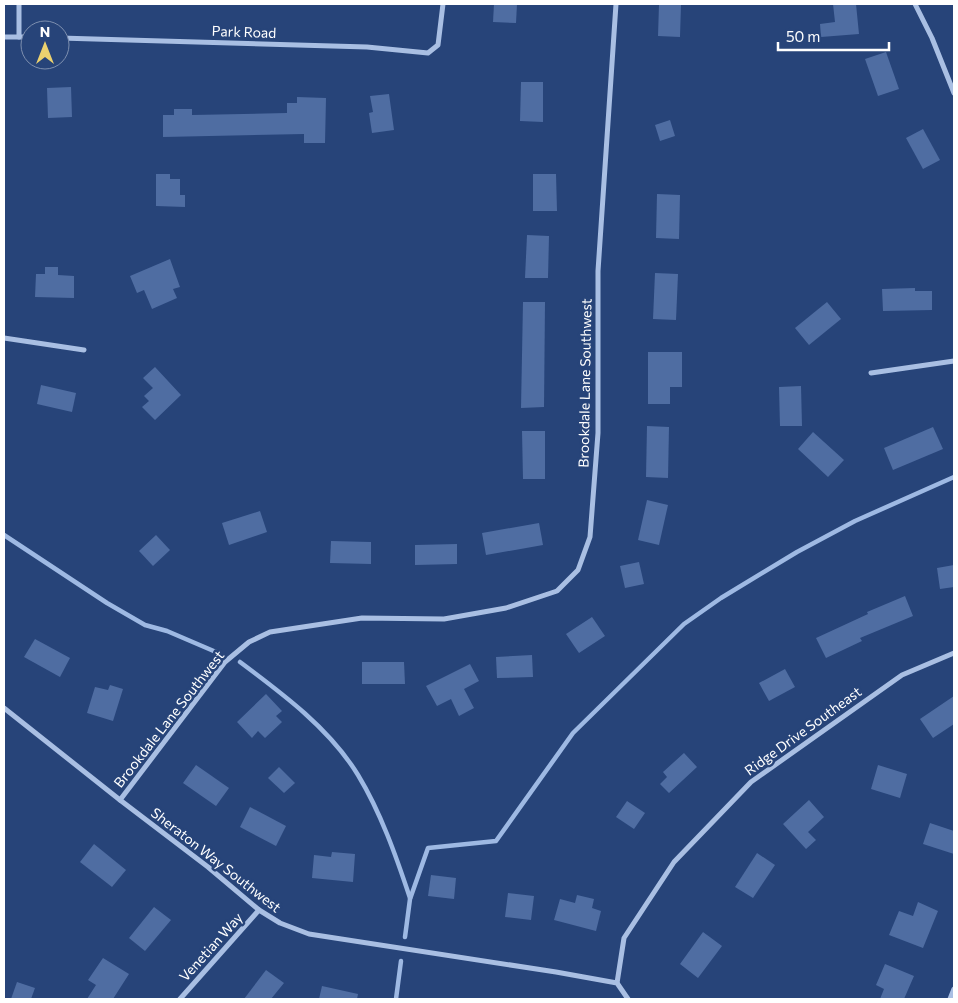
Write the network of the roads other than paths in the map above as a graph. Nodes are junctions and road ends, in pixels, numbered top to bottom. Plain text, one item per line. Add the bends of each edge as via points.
1 (19, 4) edge
2 (443, 4) edge
3 (616, 4) edge
4 (915, 4) edge
5 (4, 37) edge
6 (19, 37) joint
7 (70, 38) edge
8 (954, 93) edge
9 (4, 338) edge
10 (84, 350) dead end
11 (954, 361) edge
12 (871, 373) dead end
13 (954, 653) edge
14 (4, 708) edge
15 (120, 800) junction
16 (259, 910) junction
17 (617, 984) junction
18 (954, 989) edge
19 (180, 999) edge
20 (628, 999) edge
21 (950, 999) edge

1 - 6 street
2 - 7 street, Park Road via 438,45 428,53 367,47
3 - 15 street, Brookdale Lane Southwest via 598,271 598,433 590,537 578,570 557,591 506,608 444,619 362,618 270,632 249,642 225,662
4 - 8 street
5 - 6 street
9 - 10 street
11 - 12 street
13 - 17 street, Ridge Drive Southeast via 902,675 751,782 674,862 624,938
14 - 15 street, Sheraton Way Southwest
15 - 16 street, Sheraton Way Southwest
16 - 17 street, Sheraton Way Southwest via 280,923 309,934
16 - 19 street, Venetian Way
17 - 20 street
18 - 21 street

